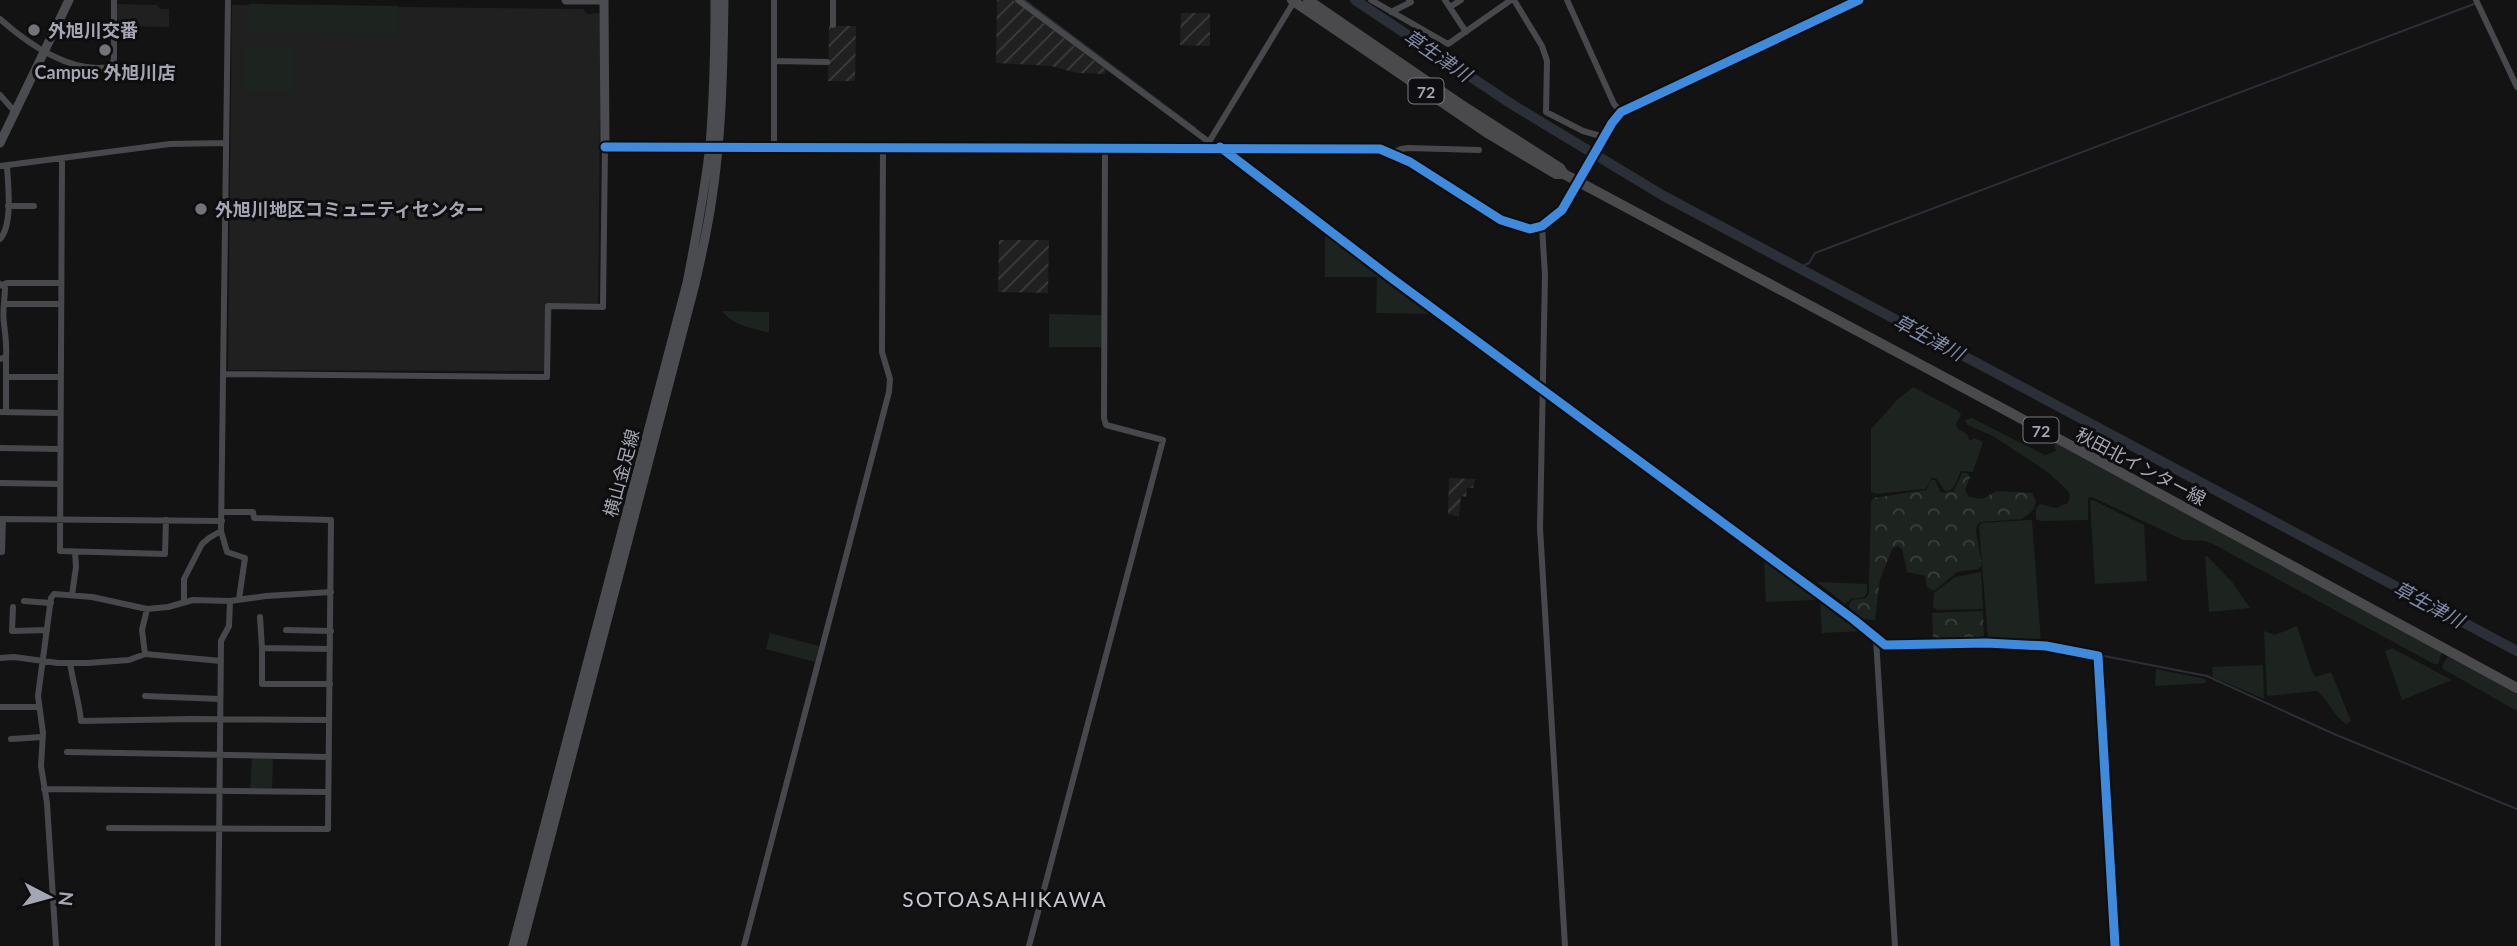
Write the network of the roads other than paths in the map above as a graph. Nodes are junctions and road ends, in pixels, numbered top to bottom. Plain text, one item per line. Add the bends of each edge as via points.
1 (69, 0) edge
2 (114, 0) edge
3 (228, 0) edge
4 (566, 0) edge
5 (715, 0) edge
6 (724, 0) edge
7 (774, 0) edge
8 (833, 0) edge
9 (1018, 0) edge
10 (1308, 0) edge
11 (1371, 0) edge
12 (1446, 0) edge
13 (1461, 0) edge
14 (1512, 0) edge
15 (1567, 0) edge
16 (1859, 0) edge
17 (1294, 1) edge
18 (1411, 1) edge
19 (2476, 2) edge
20 (1450, 7) junction
21 (1391, 12) junction
22 (0, 19) edge
23 (833, 25) dead end
24 (1465, 32) junction
25 (44, 51) junction
26 (774, 61) junction
27 (827, 62) dead end
28 (2517, 87) edge
29 (0, 95) edge
30 (1621, 112) junction
31 (16, 113) junction
32 (1603, 139) junction
33 (1210, 142) junction
34 (226, 143) junction
35 (0, 144) edge
36 (714, 146) junction
37 (774, 146) junction
38 (605, 147) junction
39 (1105, 147) junction
40 (1223, 147) junction
41 (883, 148) junction
42 (1479, 150) dead end
43 (1393, 153) junction
44 (62, 159) junction
45 (4, 166) edge
46 (1564, 174) junction
47 (1579, 183) junction
48 (8, 206) junction
49 (34, 206) dead end
50 (1542, 226) junction
51 (0, 239) edge
52 (61, 282) junction
53 (1, 285) edge
54 (5, 304) junction
55 (61, 304) junction
56 (3, 358) edge
57 (223, 374) junction
58 (6, 377) junction
59 (60, 377) junction
60 (1544, 388) junction
61 (3, 412) edge
62 (60, 413) junction
63 (0, 448) edge
64 (59, 449) junction
65 (0, 483) edge
66 (59, 484) junction
67 (222, 512) junction
68 (1, 519) edge
69 (59, 519) junction
70 (166, 520) junction
71 (222, 521) junction
72 (222, 531) junction
73 (2, 552) dead end
74 (75, 552) junction
75 (331, 592) junction
76 (72, 595) junction
77 (239, 599) junction
78 (24, 601) dead end
79 (184, 601) junction
80 (230, 601) junction
81 (51, 603) junction
82 (13, 607) dead end
83 (147, 609) junction
84 (260, 617) dead end
85 (286, 630) dead end
86 (47, 631) junction
87 (331, 631) junction
88 (1876, 639) junction
89 (262, 648) junction
90 (330, 649) junction
91 (145, 654) junction
92 (0, 658) edge
93 (42, 661) junction
94 (221, 661) junction
95 (71, 663) junction
96 (330, 684) junction
97 (2517, 688) edge
98 (145, 696) dead end
99 (220, 699) junction
100 (0, 707) edge
101 (39, 707) junction
102 (220, 720) junction
103 (329, 720) junction
104 (43, 737) junction
105 (11, 739) dead end
106 (67, 752) dead end
107 (220, 755) junction
108 (329, 757) junction
109 (44, 789) junction
110 (220, 790) junction
111 (328, 792) junction
112 (109, 828) dead end
113 (219, 828) junction
114 (56, 946) edge
115 (218, 946) edge
116 (513, 946) edge
117 (522, 946) edge
118 (744, 946) edge
119 (1029, 946) edge
120 (1565, 946) edge
121 (1895, 946) edge
122 (2115, 946) edge

1 - 25 street
2 - 25 street via 114,59 107,68 77,67
3 - 34 street
4 - 38 street via 604,0
5 - 36 street, 横山金足線
6 - 36 street, 横山金足線 via 723,82
7 - 26 street
8 - 23 street
9 - 33 street
10 - 46 main road, 秋田北インター線 / 72
11 - 21 street
12 - 20 street
13 - 20 street
14 - 24 street
14 - 32 street via 1547,61 1546,112
15 - 30 street
16 - 30 street
17 - 33 street
17 - 46 main road, 秋田北インター線 / 72 via 1489,134 1556,174
18 - 21 street
19 - 28 street
20 - 24 street
21 - 24 street via 1448,44
22 - 25 street
25 - 31 street
26 - 27 street
26 - 37 street
29 - 31 street
30 - 32 street
31 - 35 street
32 - 47 street
33 - 39 street
33 - 40 street
34 - 44 street via 170,144
34 - 57 street
36 - 37 street
36 - 38 street
36 - 116 street, 横山金足線 via 687,283
36 - 117 street, 横山金足線 via 711,205 695,284
37 - 41 street
38 - 57 street via 603,307 548,306 547,377
39 - 41 street
39 - 119 street via 1106,425 1163,440
40 - 43 street via 1380,149
40 - 60 street
41 - 118 street via 882,352 889,392
42 - 43 street via 1408,148
43 - 50 street via 1501,220 1530,229
44 - 45 street
44 - 52 street
45 - 48 street
46 - 47 main road, 秋田北インター線 / 72
47 - 50 street via 1562,210
47 - 97 main road, 秋田北インター線 / 72
48 - 49 street
48 - 51 street via 5,234
50 - 60 street
52 - 53 street
52 - 55 street
53 - 54 street
54 - 55 street
54 - 56 street
55 - 59 street
56 - 58 street
57 - 67 street
58 - 59 street
58 - 61 street
59 - 62 street
60 - 88 street
60 - 120 street via 1540,528
61 - 62 street
62 - 64 street
63 - 64 street
64 - 66 street
65 - 66 street
66 - 69 street
67 - 71 street
67 - 75 street via 253,512 254,518 331,520
68 - 69 street
68 - 73 street
69 - 70 street
69 - 74 street via 60,551
70 - 71 street
70 - 74 street via 165,554
71 - 72 street
72 - 77 street via 227,552 245,558
72 - 79 street via 202,544 184,579
74 - 76 street
75 - 77 street
75 - 87 street
76 - 81 street via 54,594
76 - 83 street
77 - 80 street
78 - 81 street
79 - 80 street
79 - 83 street
80 - 94 street
81 - 86 street
82 - 86 street via 12,631
83 - 91 street via 142,630
84 - 89 street
85 - 87 street
86 - 93 street
87 - 90 street
88 - 121 street
88 - 122 street via 1895,646 2046,646 2098,656
89 - 90 street
89 - 96 street via 262,684
90 - 96 street
91 - 94 street
91 - 95 street via 129,660
92 - 93 street
93 - 95 street
93 - 101 street
94 - 99 street
95 - 102 street via 80,721
96 - 103 street
98 - 99 street
99 - 102 street
100 - 101 street
101 - 104 street
102 - 103 street
102 - 107 street
103 - 108 street
104 - 105 street
104 - 109 street
106 - 107 street
107 - 108 street
107 - 110 street
108 - 111 street
109 - 110 street
109 - 114 street
110 - 111 street
110 - 113 street
111 - 113 street via 328,828
112 - 113 street
113 - 115 street

